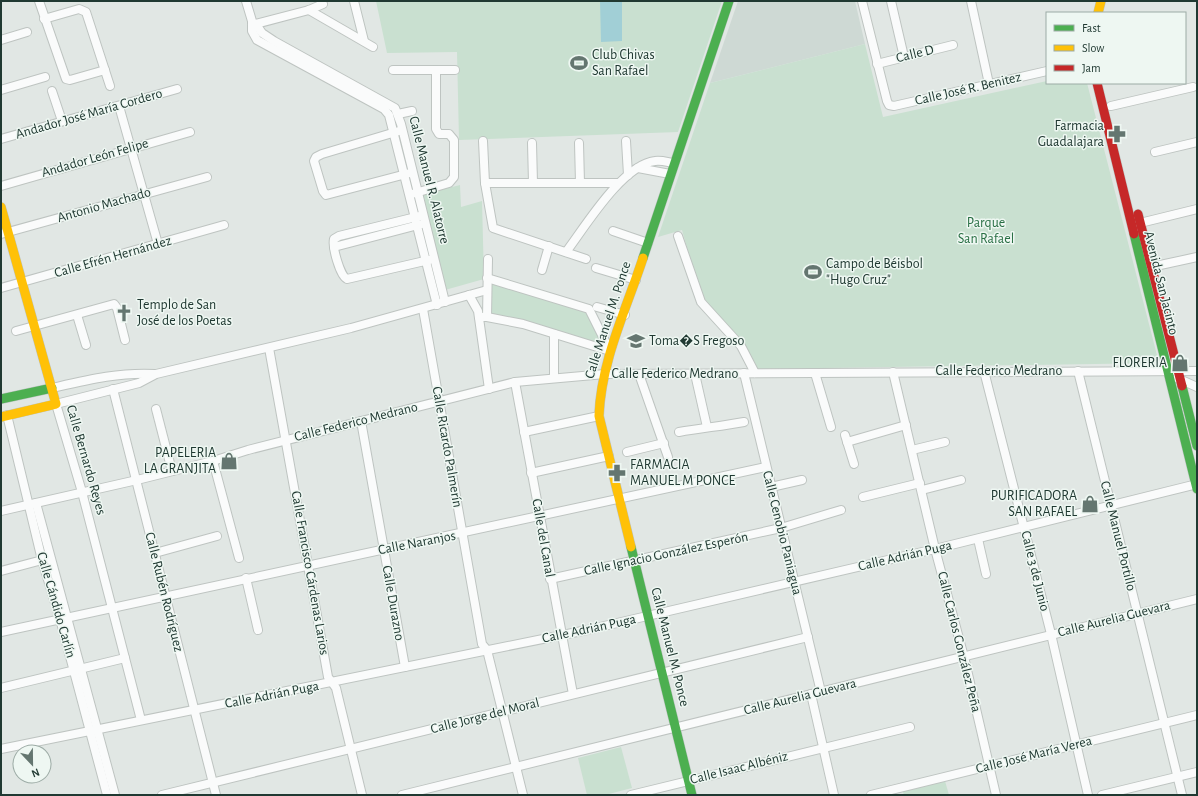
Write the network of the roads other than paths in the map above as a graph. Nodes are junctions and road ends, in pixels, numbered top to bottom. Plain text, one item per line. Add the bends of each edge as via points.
1 (39, 1) edge
2 (246, 1) edge
3 (354, 1) edge
4 (729, 1) edge
5 (862, 1) edge
6 (892, 1) edge
7 (971, 1) edge
8 (1092, 1) edge
9 (1100, 1) edge
10 (323, 4) dead end
11 (309, 10) junction
12 (1090, 12) edge
13 (1098, 12) edge
14 (44, 19) junction
15 (253, 23) junction
16 (27, 32) dead end
17 (1, 40) edge
18 (364, 41) junction
19 (272, 44) junction
20 (952, 45) dead end
21 (372, 47) dead end
22 (904, 57) junction
23 (877, 64) junction
24 (105, 70) junction
25 (393, 70) dead end
26 (436, 70) junction
27 (455, 70) dead end
28 (1046, 71) edge
29 (45, 77) dead end
30 (989, 84) junction
31 (1097, 84) edge
32 (1104, 84) edge
33 (110, 86) dead end
34 (1193, 88) dead end
35 (177, 89) dead end
36 (1, 90) edge
37 (52, 91) dead end
38 (119, 106) junction
39 (1111, 106) junction
40 (412, 111) dead end
41 (398, 114) junction
42 (62, 121) junction
43 (399, 131) junction
44 (190, 132) dead end
45 (1, 139) edge
46 (483, 141) dead end
47 (626, 141) dead end
48 (1197, 142) edge
49 (579, 143) dead end
50 (532, 144) dead end
51 (131, 148) junction
52 (1155, 152) dead end
53 (673, 163) junction
54 (638, 168) junction
55 (409, 174) junction
56 (670, 174) junction
57 (628, 175) junction
58 (206, 177) dead end
59 (485, 183) junction
60 (533, 183) junction
61 (580, 183) junction
62 (618, 183) junction
63 (1, 186) edge
64 (144, 193) junction
65 (413, 193) junction
66 (1, 208) edge
67 (1197, 210) edge
68 (420, 221) junction
69 (1140, 223) junction
70 (224, 225) dead end
71 (613, 231) dead end
72 (4, 233) edge
73 (678, 236) dead end
74 (648, 243) junction
75 (158, 244) junction
76 (549, 246) junction
77 (566, 252) junction
78 (1197, 257) edge
79 (488, 259) dead end
80 (586, 259) dead end
81 (430, 260) junction
82 (1151, 266) junction
83 (596, 268) dead end
84 (542, 270) dead end
85 (487, 278) junction
86 (636, 280) junction
87 (22, 282) junction
88 (1, 288) edge
89 (487, 290) junction
90 (469, 295) junction
91 (441, 303) junction
92 (597, 307) dead end
93 (423, 309) junction
94 (77, 315) junction
95 (625, 315) junction
96 (483, 317) junction
97 (34, 326) junction
98 (16, 331) dead end
99 (554, 334) junction
100 (125, 340) dead end
101 (86, 345) dead end
102 (269, 348) junction
103 (610, 351) junction
104 (984, 371) junction
105 (1078, 371) junction
106 (1197, 371) edge
107 (893, 372) junction
108 (744, 373) junction
109 (755, 373) junction
110 (815, 373) junction
111 (156, 374) junction
112 (606, 374) junction
113 (639, 374) junction
114 (695, 374) junction
115 (1174, 375) junction
116 (554, 378) junction
117 (515, 382) junction
118 (1197, 387) edge
119 (52, 388) junction
120 (113, 389) junction
121 (489, 389) junction
122 (1, 399) edge
123 (438, 402) junction
124 (56, 404) junction
125 (156, 409) dead end
126 (4, 416) edge
127 (599, 416) junction
128 (361, 420) junction
129 (744, 422) dead end
130 (906, 425) junction
131 (707, 427) junction
132 (830, 427) dead end
133 (524, 432) junction
134 (680, 432) dead end
135 (286, 440) junction
136 (945, 442) dead end
137 (664, 443) junction
138 (1197, 446) edge
139 (912, 450) junction
140 (628, 452) dead end
141 (609, 456) junction
142 (668, 457) dead end
143 (213, 461) junction
144 (854, 464) dead end
145 (766, 467) junction
146 (172, 472) junction
147 (531, 473) junction
148 (137, 480) junction
149 (802, 480) dead end
150 (961, 480) dead end
151 (921, 486) junction
152 (1197, 486) edge
153 (771, 487) junction
154 (82, 492) junction
155 (863, 496) dead end
156 (620, 499) junction
157 (33, 504) junction
158 (1110, 506) junction
159 (841, 510) dead end
160 (1, 511) edge
161 (539, 516) junction
162 (781, 528) junction
163 (1024, 528) junction
164 (462, 533) junction
165 (217, 536) dead end
166 (978, 539) junction
167 (384, 549) junction
168 (935, 549) junction
169 (155, 553) junction
170 (239, 558) dead end
171 (47, 559) junction
172 (634, 561) junction
173 (308, 565) junction
174 (1, 570) edge
175 (986, 574) dead end
176 (246, 578) junction
177 (550, 579) junction
178 (794, 582) junction
179 (165, 596) junction
180 (1197, 599) edge
181 (112, 608) junction
182 (1137, 612) junction
183 (647, 616) junction
184 (64, 619) junction
185 (258, 630) dead end
186 (1, 632) edge
187 (1050, 634) junction
188 (561, 636) junction
189 (808, 637) junction
190 (487, 650) junction
191 (964, 657) junction
192 (125, 658) junction
193 (405, 668) junction
194 (77, 669) junction
195 (661, 672) junction
196 (332, 683) junction
197 (1, 688) edge
198 (821, 692) junction
199 (573, 694) junction
200 (811, 694) junction
201 (194, 710) junction
202 (502, 712) junction
203 (1197, 715) edge
204 (141, 720) junction
205 (1164, 722) junction
206 (910, 726) dead end
207 (676, 728) junction
208 (94, 730) junction
209 (1077, 745) junction
210 (352, 748) junction
211 (823, 748) junction
212 (1, 749) edge
213 (988, 766) junction
214 (516, 767) junction
215 (1197, 772) edge
216 (1178, 777) junction
217 (689, 781) junction
218 (213, 782) junction
219 (107, 795) edge
220 (115, 795) edge
221 (162, 795) edge
222 (216, 795) edge
223 (362, 795) edge
224 (402, 795) edge
225 (523, 795) edge
226 (631, 795) edge
227 (692, 795) edge
228 (834, 795) edge
229 (871, 795) edge
230 (996, 795) edge
231 (1088, 795) edge
232 (1102, 795) edge
233 (1182, 795) edge

1 - 14 street
2 - 15 street, Calle Manuel R. Alatorre
3 - 18 street
4 - 53 street, Calle Manuel M. Ponce
5 - 23 street
6 - 22 street
7 - 30 street
8 - 12 street
9 - 13 street
10 - 11 street
11 - 15 street
11 - 18 street
14 - 24 street via 66,79
14 - 24 street via 85,10
15 - 19 street, Calle Manuel R. Alatorre via 255,38
16 - 17 street
18 - 21 street
19 - 41 street, Calle Manuel R. Alatorre via 385,101
19 - 43 street, Calle Manuel R. Alatorre via 384,109
20 - 22 street, Calle D
22 - 23 street, Calle D
23 - 30 street, Calle José R. Benitez via 889,105 894,106
24 - 33 street
25 - 26 street
26 - 27 street
26 - 65 street via 436,129 439,134 449,134 454,138 454,178 449,184
28 - 30 street, Calle José R. Benitez
29 - 36 street
31 - 115 street, Avenida San Jacinto
32 - 39 street, Avenida San Jacinto
34 - 39 street
35 - 38 street, Andador José María Cordero
37 - 42 street
38 - 42 street, Andador José María Cordero
38 - 51 street
39 - 69 street, Avenida San Jacinto
40 - 41 street
41 - 43 street, Calle Manuel R. Alatorre
42 - 45 street, Andador José María Cordero
43 - 55 street, Calle Manuel R. Alatorre
43 - 55 street via 322,154 314,161 326,194
44 - 51 street, Andador León Felipe
46 - 59 street
47 - 57 street
48 - 52 street
49 - 61 street
50 - 60 street
51 - 63 street, Andador León Felipe
51 - 64 street
53 - 54 street via 655,161
53 - 56 street, Calle Manuel M. Ponce
54 - 56 street
54 - 57 street
55 - 65 street, Calle Manuel R. Alatorre
56 - 74 street, Calle Manuel M. Ponce
57 - 62 street
58 - 64 street, Antonio Machado
59 - 60 street
59 - 76 street via 494,229
60 - 61 street
61 - 62 street
62 - 77 street
64 - 72 street, Antonio Machado
64 - 75 street
65 - 68 street, Calle Manuel R. Alatorre
66 - 72 street, Calle Bernardo Reyes
67 - 69 street
68 - 81 street, Calle Manuel R. Alatorre
68 - 81 street via 339,236 334,239 334,247 341,274 347,279
69 - 82 street, Avenida San Jacinto
70 - 75 street, Calle Efrén Hernández
71 - 74 street
72 - 87 street, Calle Bernardo Reyes
73 - 109 street via 701,302 741,346
74 - 86 street, Calle Manuel M. Ponce
75 - 87 street, Calle Efrén Hernández
76 - 77 street
76 - 84 street
77 - 80 street
78 - 82 street
79 - 85 street
81 - 91 street, Calle Manuel R. Alatorre
82 - 115 street, Avenida San Jacinto
83 - 86 street
85 - 89 street
85 - 103 street via 589,309
86 - 95 street, Calle Manuel M. Ponce
87 - 88 street, Calle Efrén Hernández
87 - 97 street, Calle Bernardo Reyes
89 - 90 street
89 - 96 street
90 - 91 street
90 - 96 street
91 - 93 street
92 - 95 street
93 - 102 street
93 - 123 street, Calle Ricardo Palmerín
94 - 97 street
94 - 100 street via 116,305
94 - 101 street
95 - 103 street, Calle Manuel M. Ponce
96 - 99 street via 523,324
96 - 121 street
97 - 98 street
97 - 119 street, Calle Bernardo Reyes
99 - 103 street
99 - 116 street
102 - 111 street
102 - 135 street, Calle Francisco Cárdenas Larios
103 - 112 street, Calle Manuel M. Ponce
104 - 105 street, Calle Federico Medrano
104 - 107 street, Calle Federico Medrano
104 - 163 street, Calle 3 de Junio
105 - 115 street, Calle Federico Medrano
105 - 158 street, Calle Manuel Portillo
106 - 115 street, Calle Federico Medrano
107 - 110 street, Calle Federico Medrano
107 - 130 street, Calle Carlos González Peña
108 - 109 street, Calle Federico Medrano
108 - 114 street, Calle Federico Medrano
108 - 145 street, Calle Cenobio Paniagua
109 - 110 street, Calle Federico Medrano
110 - 132 street
111 - 119 street via 110,375
111 - 120 street via 139,383
112 - 113 street, Calle Federico Medrano
112 - 116 street, Calle Federico Medrano
112 - 127 street, Calle Manuel M. Ponce via 599,401
113 - 114 street, Calle Federico Medrano
113 - 137 street
114 - 131 street
115 - 118 street
115 - 138 street, Avenida San Jacinto
115 - 152 street, Avenida San Jacinto
116 - 117 street, Calle Federico Medrano
117 - 121 street, Calle Federico Medrano
117 - 133 street, Calle del Canal
119 - 122 street
119 - 124 street, Calle Bernardo Reyes
120 - 124 street
120 - 148 street, Calle Rubén Rodríguez
121 - 123 street, Calle Federico Medrano
123 - 128 street, Calle Federico Medrano
123 - 164 street, Calle Ricardo Palmerín
124 - 126 street
124 - 154 street, Calle Bernardo Reyes
125 - 146 street
126 - 157 street, Calle Cándido Carlín
127 - 133 street
127 - 141 street, Calle Manuel M. Ponce
128 - 135 street, Calle Federico Medrano
128 - 167 street, Calle Durazno
129 - 131 street
130 - 139 street, Calle Carlos González Peña
130 - 144 street via 846,438
131 - 134 street
133 - 147 street, Calle del Canal
135 - 143 street, Calle Federico Medrano
135 - 173 street, Calle Francisco Cárdenas Larios
136 - 139 street
137 - 140 street
137 - 142 street
139 - 151 street, Calle Carlos González Peña
141 - 147 street
141 - 156 street, Calle Manuel M. Ponce
143 - 146 street, Calle Federico Medrano
143 - 170 street
145 - 153 street, Calle Cenobio Paniagua
145 - 156 street, Calle Naranjos
146 - 148 street, Calle Federico Medrano
147 - 161 street, Calle del Canal
148 - 154 street, Calle Federico Medrano
148 - 169 street, Calle Rubén Rodríguez
149 - 153 street
150 - 151 street
151 - 155 street
151 - 168 street, Calle Carlos González Peña
152 - 158 street, Calle Adrián Puga
153 - 162 street, Calle Cenobio Paniagua
154 - 157 street, Calle Federico Medrano
154 - 181 street, Calle Bernardo Reyes
156 - 161 street, Calle Naranjos
156 - 172 street, Calle Manuel M. Ponce
157 - 160 street, Calle Federico Medrano
157 - 171 street, Calle Cándido Carlín
158 - 163 street, Calle Adrián Puga
158 - 182 street, Calle Manuel Portillo
159 - 162 street, Calle Ignacio González Esperón
161 - 164 street, Calle Naranjos
161 - 177 street, Calle del Canal
162 - 172 street, Calle Ignacio González Esperón
162 - 178 street, Calle Cenobio Paniagua
163 - 166 street, Calle Adrián Puga
163 - 187 street, Calle 3 de Junio
164 - 167 street, Calle Naranjos
164 - 190 street, Calle Ricardo Palmerín via 482,644
165 - 169 street
166 - 168 street, Calle Adrián Puga
166 - 175 street
167 - 173 street, Calle Naranjos
167 - 193 street, Calle Durazno
168 - 178 street, Calle Adrián Puga
168 - 191 street, Calle Carlos González Peña
169 - 179 street, Calle Rubén Rodríguez
171 - 174 street
171 - 184 street, Calle Cándido Carlín
172 - 177 street, Calle Ignacio González Esperón
172 - 183 street, Calle Manuel M. Ponce
173 - 176 street, Calle Naranjos
173 - 196 street, Calle Francisco Cárdenas Larios via 328,677
176 - 179 street, Calle Naranjos
176 - 185 street
177 - 188 street, Calle del Canal
178 - 183 street, Calle Adrián Puga
178 - 189 street, Calle Cenobio Paniagua
179 - 181 street, Calle Naranjos
179 - 201 street, Calle Rubén Rodríguez
180 - 182 street, Calle Aurelia Guevara
181 - 184 street, Calle Naranjos
181 - 192 street, Calle Bernardo Reyes
182 - 187 street, Calle Aurelia Guevara
182 - 205 street, Calle Manuel Portillo
183 - 188 street, Calle Adrián Puga
183 - 195 street, Calle Manuel M. Ponce
184 - 186 street, Calle Naranjos
184 - 194 street, Calle Cándido Carlín
187 - 191 street, Calle Aurelia Guevara
187 - 209 street, Calle 3 de Junio
188 - 190 street, Calle Adrián Puga
188 - 199 street, Calle del Canal
189 - 195 street, Calle Jorge del Moral
189 - 198 street, Calle Cenobio Paniagua
190 - 193 street, Calle Adrián Puga
190 - 202 street, Calle Ricardo Palmerín
191 - 198 street, Calle Aurelia Guevara
191 - 213 street, Calle Carlos González Peña
192 - 194 street
192 - 204 street, Calle Bernardo Reyes
193 - 196 street, Calle Adrián Puga
194 - 197 street
194 - 208 street, Calle Cándido Carlín
195 - 199 street, Calle Jorge del Moral
195 - 207 street, Calle Manuel M. Ponce
196 - 201 street, Calle Adrián Puga
196 - 210 street, Calle Francisco Cárdenas Larios via 336,688
198 - 200 street, Calle Aurelia Guevara
199 - 202 street, Calle Jorge del Moral
200 - 207 street, Calle Aurelia Guevara
200 - 211 street
201 - 204 street, Calle Adrián Puga
201 - 218 street, Calle Rubén Rodríguez
202 - 210 street, Calle Jorge del Moral
202 - 214 street, Calle Ricardo Palmerín
203 - 205 street, Calle José María Verea
204 - 208 street, Calle Adrián Puga
205 - 209 street, Calle José María Verea
205 - 216 street, Calle Manuel Portillo
206 - 211 street, Calle Isaac Albéniz
207 - 214 street, Calle Aurelia Guevara
207 - 217 street, Calle Manuel M. Ponce
208 - 212 street, Calle Adrián Puga
208 - 219 street, Calle Cándido Carlín
208 - 220 street, Calle Cándido Carlín
209 - 213 street, Calle José María Verea
209 - 231 street, Calle 3 de Junio
210 - 218 street, Calle Jorge del Moral
210 - 223 street, Calle Francisco Cárdenas Larios
211 - 217 street, Calle Isaac Albéniz
211 - 228 street
213 - 229 street, Calle José María Verea
213 - 230 street, Calle Carlos González Peña
214 - 224 street, Calle Aurelia Guevara
214 - 225 street, Calle Ricardo Palmerín
215 - 216 street
216 - 232 street
216 - 233 street, Calle Manuel Portillo
217 - 226 street, Calle Isaac Albéniz
217 - 227 street, Calle Manuel M. Ponce
218 - 221 street, Calle Jorge del Moral
218 - 222 street, Calle Rubén Rodríguez

